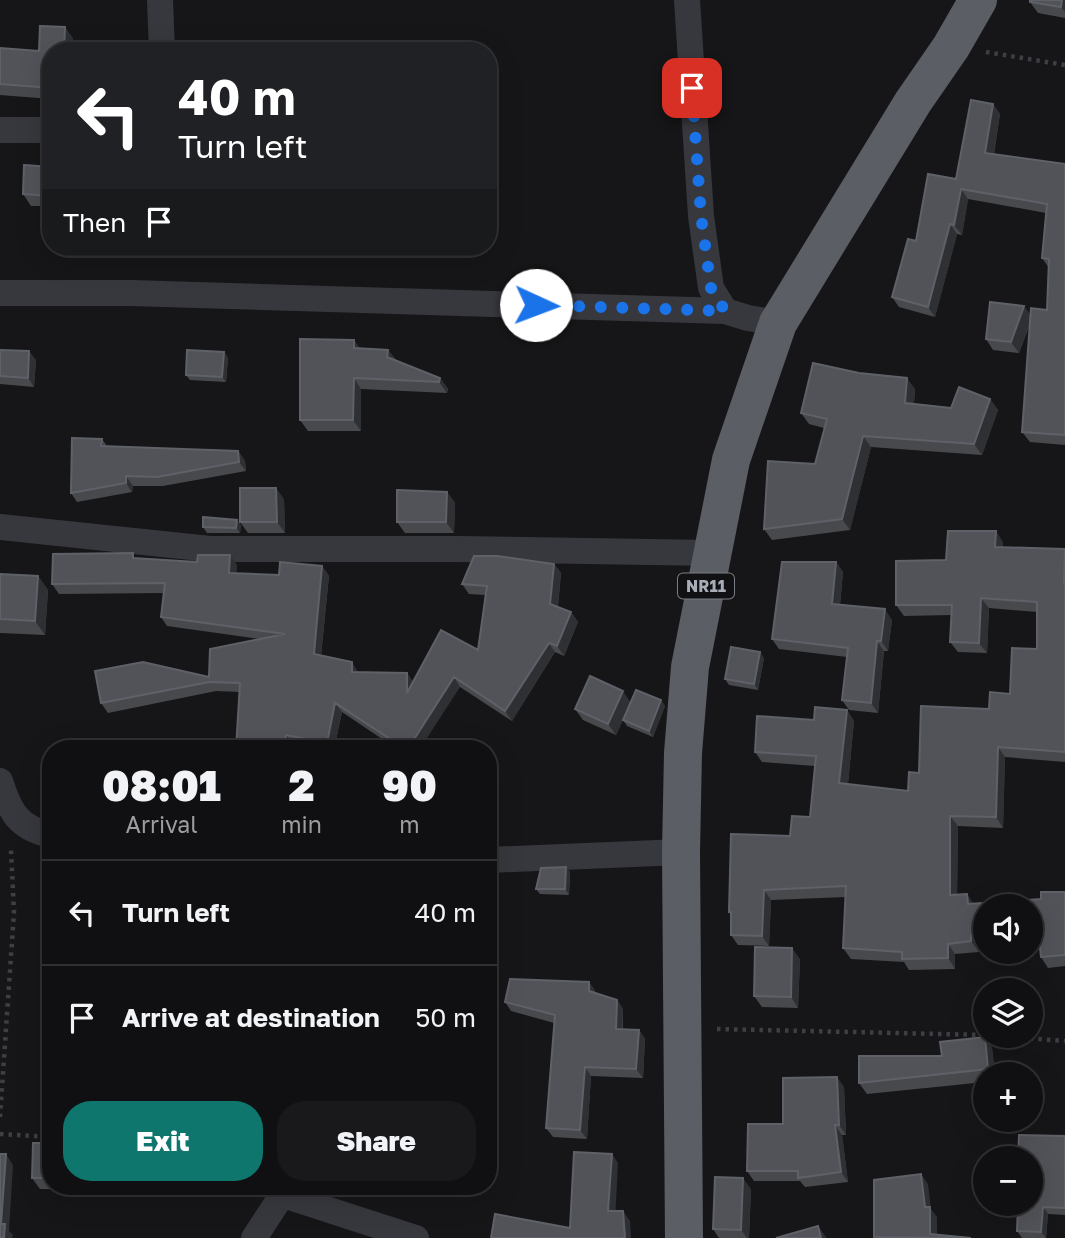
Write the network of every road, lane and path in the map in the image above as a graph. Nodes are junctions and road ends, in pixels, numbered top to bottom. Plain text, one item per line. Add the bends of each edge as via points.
1 (160, 0) edge
2 (687, 0) edge
3 (978, 0) edge
4 (162, 42) edge
5 (951, 47) junction
6 (1065, 65) edge
7 (0, 130) edge
8 (42, 130) edge
9 (0, 293) edge
10 (725, 311) junction
11 (778, 323) junction
12 (0, 527) edge
13 (712, 553) junction
14 (0, 781) edge
15 (9, 807) junction
16 (42, 833) edge
17 (681, 852) junction
18 (497, 860) edge
19 (682, 1028) junction
20 (973, 1035) edge
21 (1043, 1039) edge
22 (1065, 1041) edge
23 (0, 1117) edge
24 (0, 1134) edge
25 (42, 1136) edge
26 (283, 1195) edge
27 (297, 1195) edge
28 (254, 1238) edge
29 (416, 1238) edge
30 (684, 1238) edge

1 - 4 street
2 - 10 street via 701,216 711,288
3 - 5 highway, NR11
5 - 6 path
5 - 11 highway, NR11
7 - 8 street
9 - 10 street
10 - 11 street
11 - 13 highway, NR11 via 731,460
12 - 13 street via 210,549
13 - 17 highway, NR11 via 690,667
14 - 15 street
15 - 16 street via 30,831
15 - 23 path via 14,912
17 - 18 street
17 - 19 highway, NR11
19 - 20 path
19 - 30 highway, NR11
21 - 22 path
24 - 25 path
26 - 28 street
27 - 29 street

